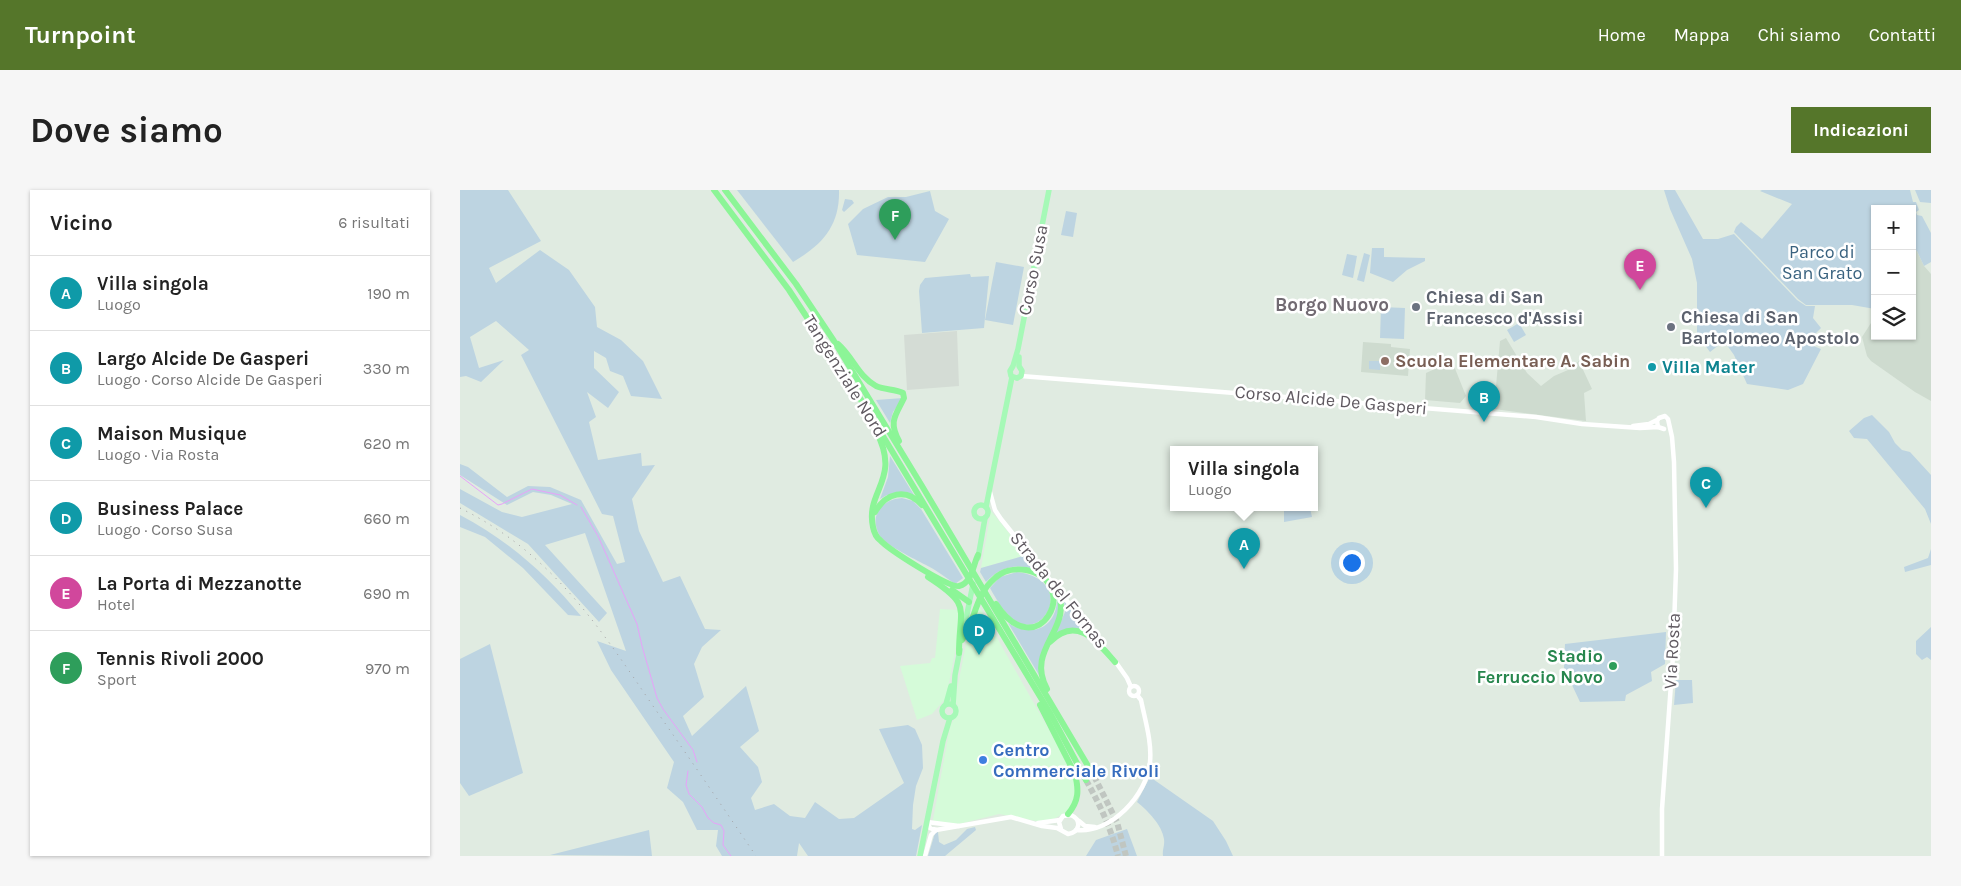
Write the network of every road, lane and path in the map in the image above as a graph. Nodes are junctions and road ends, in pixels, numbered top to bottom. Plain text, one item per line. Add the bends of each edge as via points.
1 (714, 190) edge
2 (725, 190) edge
3 (1049, 190) edge
4 (834, 341) junction
5 (1017, 372) junction
6 (864, 405) junction
7 (1657, 420) junction
8 (1669, 425) junction
9 (1632, 427) junction
10 (1658, 427) junction
11 (1664, 430) junction
12 (1672, 446) junction
13 (922, 486) junction
14 (990, 492) junction
15 (984, 506) junction
16 (873, 515) junction
17 (982, 518) junction
18 (945, 539) junction
19 (978, 555) junction
20 (904, 557) junction
21 (929, 573) junction
22 (1056, 586) junction
23 (990, 598) junction
24 (969, 602) junction
25 (962, 640) junction
26 (1048, 645) junction
27 (960, 653) junction
28 (1115, 662) junction
29 (1028, 677) junction
30 (950, 704) junction
31 (947, 717) junction
32 (1074, 741) junction
33 (1094, 776) tunnel mouth
34 (1086, 780) tunnel mouth
35 (1068, 814) junction
36 (1060, 820) junction
37 (1078, 820) junction
38 (927, 822) junction
39 (1037, 824) junction
40 (960, 826) junction
41 (1096, 827) junction
42 (1061, 829) junction
43 (936, 830) junction
44 (1076, 830) junction
45 (920, 856) edge
46 (925, 856) edge
47 (1662, 856) edge

1 - 6 highway, Tangenziale Nord via 789,290
2 - 4 highway, Tangenziale Nord via 796,284
3 - 5 main road, Corso Susa via 1018,349
4 - 13 highway, Tangenziale Nord
4 - 13 highway via 870,382 903,393 903,400 894,416 894,427
5 - 9 street, Corso Alcide De Gasperi
5 - 14 main road, Corso Susa via 1009,395
6 - 16 highway via 886,457
6 - 18 highway, Tangenziale Nord
7 - 8 street via 1666,417
7 - 9 street, Corso Alcide De Gasperi
7 - 10 street
8 - 11 street
8 - 12 street, Via Rosta
9 - 10 street, Corso Alcide De Gasperi
10 - 11 street
11 - 12 street, Via Rosta
12 - 47 street, Via Rosta via 1676,569
13 - 23 highway, Tangenziale Nord
14 - 15 main road, Corso Susa
14 - 22 street, Strada del Fornas via 997,514
15 - 17 main road via 988,514
15 - 17 main road via 976,507 974,511 974,515
16 - 18 highway via 886,498 908,495 918,501
16 - 20 highway via 872,524 877,537
17 - 19 main road
18 - 29 highway, Tangenziale Nord
19 - 21 highway via 970,578 958,586
19 - 24 main road
20 - 21 highway
20 - 27 highway via 960,604
21 - 24 highway
22 - 26 highway via 1061,596 1062,612
22 - 28 street, Strada del Fornas
23 - 25 highway via 1010,620 1027,628 1044,622 1054,606 1052,592 1040,576 1023,570 1005,572 987,586
23 - 32 highway
24 - 25 main road
25 - 27 main road
26 - 28 highway via 1062,634 1072,631 1083,633 1094,638
26 - 32 highway via 1041,663 1042,679
27 - 30 main road
28 - 41 street, Strada del Fornas via 1131,687 1139,688 1150,747 1148,772 1128,807 1109,822
29 - 34 highway
29 - 35 highway via 1032,691 1075,774 1077,801
30 - 31 main road via 942,709
30 - 31 main road via 956,712
31 - 38 main road
32 - 33 highway
35 - 36 street
35 - 37 street
36 - 39 street
36 - 42 street
37 - 41 street via 1085,826
37 - 44 street
38 - 40 street
38 - 43 street
38 - 45 main road
39 - 40 street via 1006,817
39 - 42 street
40 - 43 street
41 - 44 street
42 - 44 street via 1068,834
43 - 46 street via 931,835

